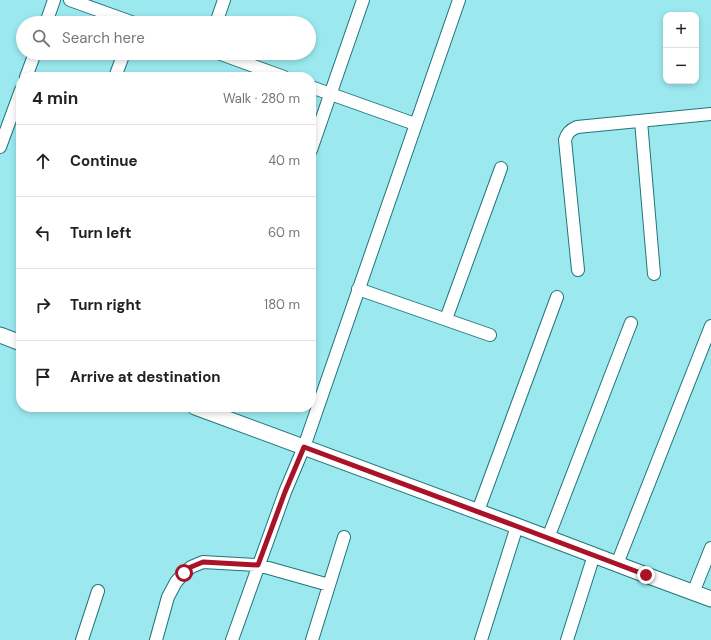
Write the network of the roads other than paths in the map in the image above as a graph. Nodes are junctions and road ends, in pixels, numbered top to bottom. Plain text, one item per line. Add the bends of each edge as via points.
1 (54, 0) edge
2 (70, 0) edge
3 (224, 0) edge
4 (363, 0) edge
5 (459, 0) edge
6 (48, 16) edge
7 (115, 16) edge
8 (218, 16) edge
9 (32, 60) edge
10 (121, 60) edge
11 (231, 60) edge
12 (28, 72) edge
13 (117, 72) edge
14 (253, 72) edge
15 (316, 89) edge
16 (330, 93) junction
17 (16, 105) edge
18 (711, 114) edge
19 (641, 121) junction
20 (415, 124) junction
21 (316, 135) edge
22 (0, 147) edge
23 (500, 168) dead end
24 (578, 270) dead end
25 (654, 274) dead end
26 (358, 289) junction
27 (557, 297) dead end
28 (446, 319) junction
29 (631, 323) dead end
30 (711, 326) edge
31 (0, 335) edge
32 (490, 335) dead end
33 (16, 341) edge
34 (209, 412) edge
35 (316, 412) edge
36 (316, 412) edge
37 (304, 447) junction
38 (478, 511) junction
39 (516, 526) junction
40 (344, 537) dead end
41 (548, 538) junction
42 (711, 548) edge
43 (594, 555) junction
44 (617, 564) junction
45 (258, 565) junction
46 (329, 585) junction
47 (98, 591) dead end
48 (693, 592) junction
49 (711, 599) edge
50 (82, 640) edge
51 (156, 640) edge
52 (232, 640) edge
53 (312, 640) edge
54 (481, 640) edge
55 (566, 640) edge

1 - 6 street
2 - 7 street
3 - 8 street
4 - 16 street
5 - 20 street
9 - 12 street
10 - 13 street
11 - 14 street
15 - 16 street
16 - 20 street
16 - 21 street
17 - 22 street
18 - 19 street
19 - 24 street via 577,127 566,135
19 - 25 street
20 - 26 street
23 - 28 street
26 - 28 street
26 - 35 street
27 - 38 street
28 - 32 street
29 - 41 street
30 - 44 street
31 - 33 street
34 - 37 street
36 - 37 street
37 - 38 street
37 - 45 street
38 - 39 street
39 - 41 street
39 - 54 street
40 - 46 street
41 - 43 street
42 - 48 street
43 - 44 street
43 - 55 street
44 - 48 street
45 - 46 street
45 - 51 street via 203,562 191,567 176,582 168,597
45 - 52 street
46 - 53 street
47 - 50 street
48 - 49 street

